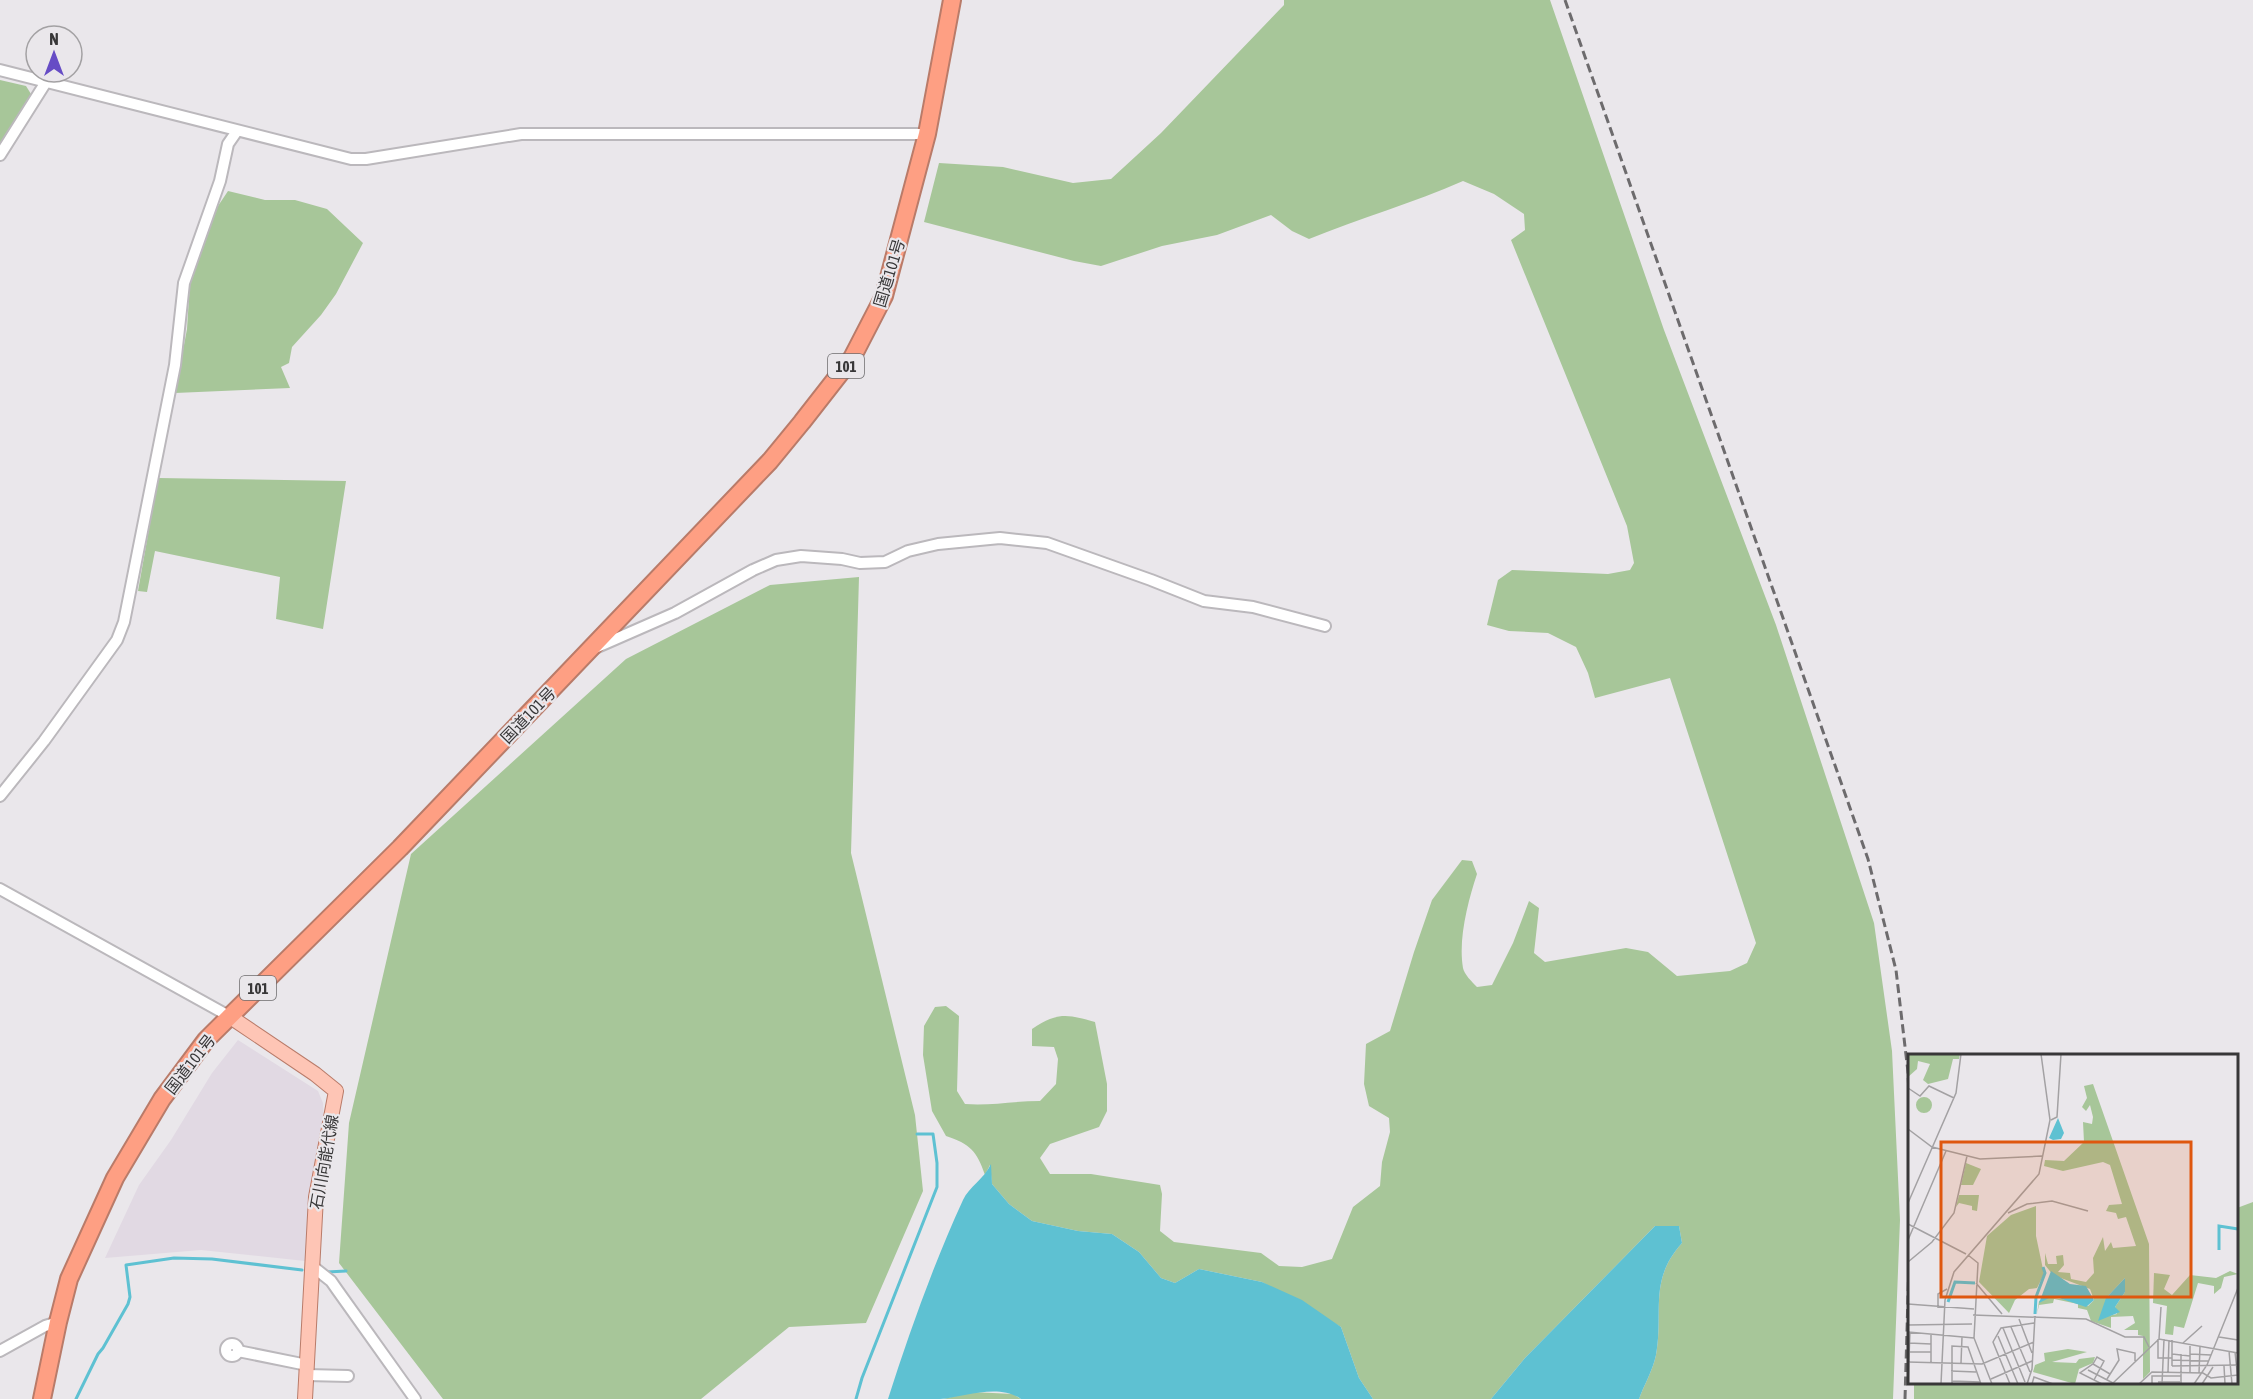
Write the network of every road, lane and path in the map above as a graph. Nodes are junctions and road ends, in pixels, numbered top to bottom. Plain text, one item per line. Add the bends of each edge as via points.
1 (952, 0) edge
2 (0, 70) edge
3 (24, 76) edge
4 (45, 84) edge
5 (54, 84) edge
6 (237, 131) junction
7 (927, 134) junction
8 (0, 155) edge
9 (1325, 626) dead end
10 (590, 651) junction
11 (0, 796) edge
12 (0, 889) edge
13 (229, 1016) junction
14 (312, 1266) junction
15 (58, 1322) junction
16 (0, 1351) edge
17 (238, 1351) dead end
18 (307, 1370) junction
19 (348, 1376) dead end
20 (42, 1399) edge
21 (306, 1399) edge
22 (415, 1399) edge

1 - 7 highway, 国道101号 / 101
2 - 3 street
4 - 8 street
5 - 6 street
6 - 7 street via 358,159 521,134
6 - 11 street via 228,144 220,180 184,283 175,365 124,622 117,640
7 - 10 highway, 国道101号 / 101 via 884,296 852,358 770,460
9 - 10 street via 1253,607 1204,601 1047,543 1000,538 938,544 908,551 885,562 801,556 776,560 675,613
10 - 13 highway, 国道101号 / 101 via 400,848
12 - 13 street
13 - 14 main road, 石川向能代線 via 336,1091 316,1197
13 - 15 highway, 国道101号 / 101 via 162,1099 115,1178 69,1279
14 - 18 main road, 石川向能代線
14 - 22 street via 339,1291
15 - 16 street
15 - 20 highway, 国道101号 / 101
17 - 18 street
18 - 19 street
18 - 21 main road, 石川向能代線

